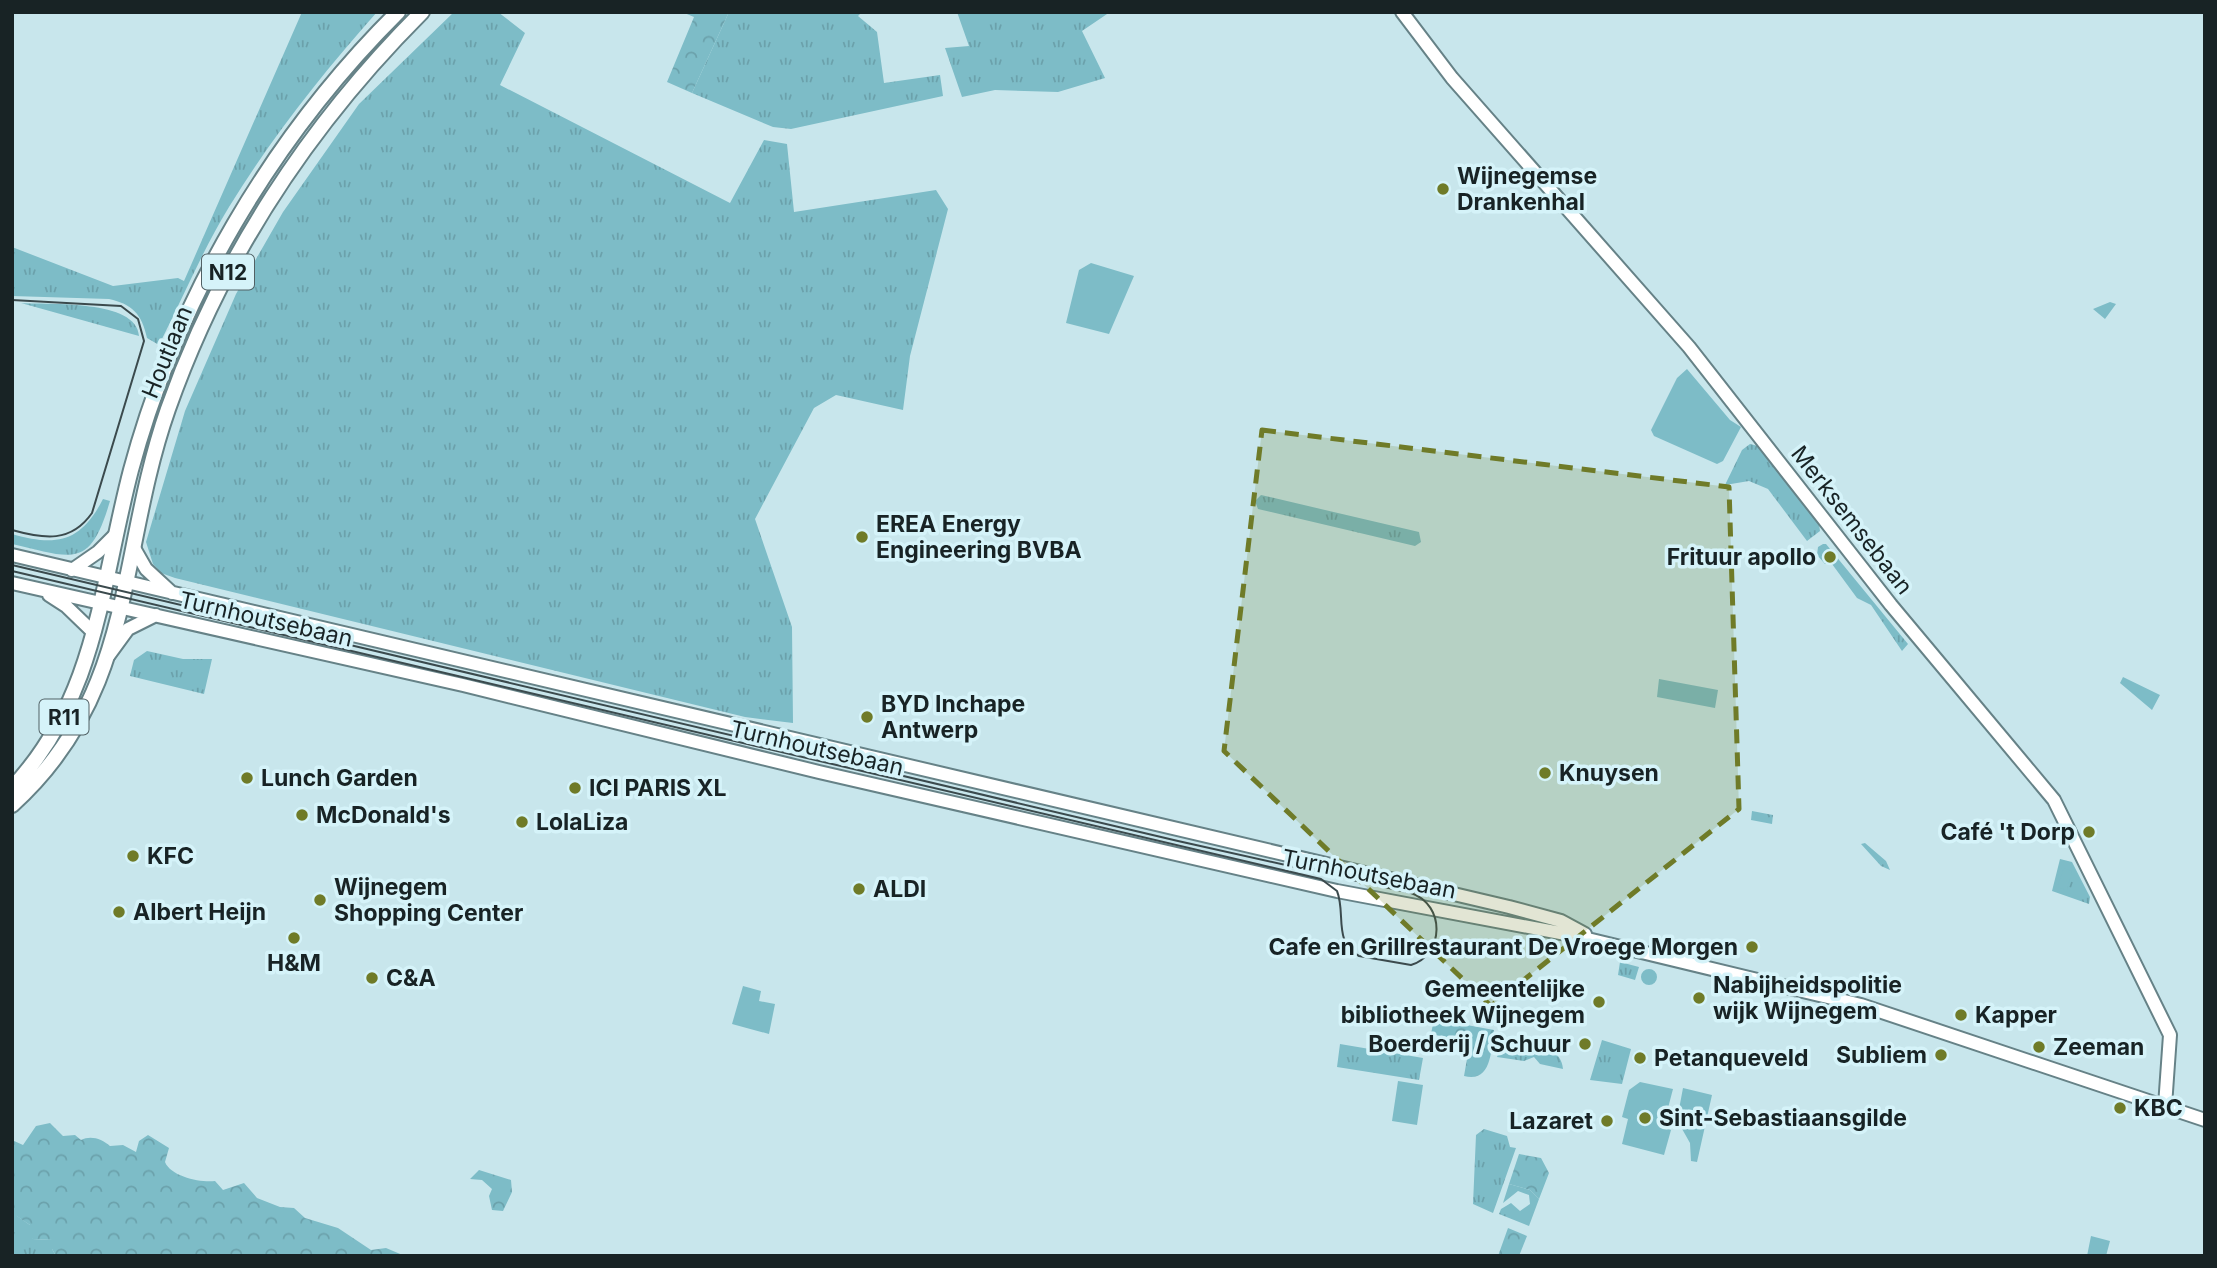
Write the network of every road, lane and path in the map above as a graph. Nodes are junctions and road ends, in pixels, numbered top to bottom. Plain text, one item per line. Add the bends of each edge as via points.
1 (398, 12) edge
2 (422, 12) edge
3 (1402, 12) edge
4 (116, 534) junction
5 (134, 548) junction
6 (12, 555) edge
7 (72, 570) junction
8 (106, 578) junction
9 (127, 582) junction
10 (12, 583) edge
11 (33, 588) junction
12 (172, 593) junction
13 (101, 602) junction
14 (121, 606) junction
15 (156, 615) junction
16 (94, 633) junction
17 (107, 658) junction
18 (12, 788) edge
19 (12, 805) edge
20 (1509, 907) junction
21 (1506, 922) junction
22 (1590, 940) junction
23 (2165, 1106) junction
24 (2205, 1120) edge

1 - 4 main road, Houtlaan / N12 via 309,114 253,194 214,262 161,379
2 - 5 main road, Houtlaan / N12 via 323,123 235,259 167,412
3 - 23 main road, Merksemsebaan via 1452,78 1697,357 1891,605 2054,800 2170,1035
4 - 7 main road
4 - 8 main road, Houtlaan / N12
5 - 9 main road, Houtlaan / N12
5 - 12 main road via 146,569
6 - 7 main road, Turnhoutsebaan
7 - 8 main road, Turnhoutsebaan
8 - 9 main road, Turnhoutsebaan
8 - 13 main road, Houtlaan / N12
9 - 12 main road, Turnhoutsebaan
9 - 14 main road, Houtlaan / N12
10 - 11 main road
11 - 13 main road, Turnhoutsebaan
11 - 16 main road via 66,606
12 - 20 main road, Turnhoutsebaan
13 - 14 main road, Turnhoutsebaan
13 - 16 main road, R11
14 - 15 main road, Turnhoutsebaan
14 - 17 main road, R11
15 - 17 main road via 128,629
15 - 21 main road, Turnhoutsebaan via 1337,891
16 - 18 main road, R11 via 64,718
17 - 19 main road, R11 via 70,741 49,770
20 - 21 main road
20 - 22 main road, Turnhoutsebaan via 1560,921 1584,932
21 - 22 main road, Turnhoutsebaan
22 - 23 main road, Turnhoutsebaan via 1861,1005
23 - 24 main road, Turnhoutsebaan

